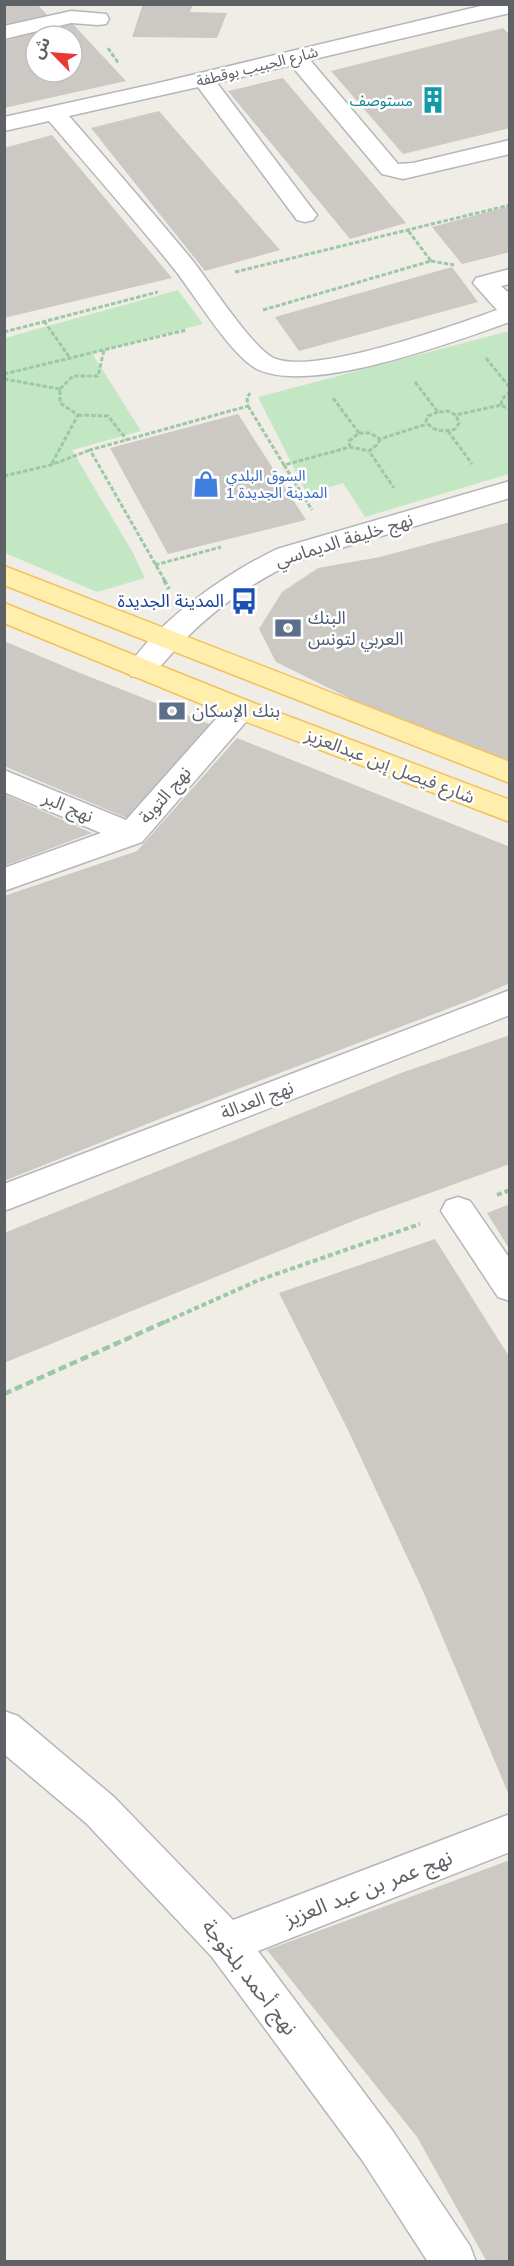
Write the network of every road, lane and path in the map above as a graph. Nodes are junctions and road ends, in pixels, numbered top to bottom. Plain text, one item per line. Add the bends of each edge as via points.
1 (510, 6) edge
2 (98, 19) joint
3 (4, 33) edge
4 (295, 56) junction
5 (203, 79) junction
6 (142, 94) junction
7 (54, 113) junction
8 (4, 124) edge
9 (510, 147) edge
10 (510, 205) edge
11 (305, 215) dead end
12 (407, 230) junction
13 (510, 276) edge
14 (197, 281) junction
15 (510, 309) edge
16 (510, 314) edge
17 (227, 320) junction
18 (44, 321) junction
19 (4, 332) edge
20 (104, 350) junction
21 (392, 352) junction
22 (70, 358) junction
23 (269, 365) junction
24 (312, 368) junction
25 (4, 377) edge
26 (60, 389) junction
27 (510, 392) edge
28 (501, 405) junction
29 (249, 406) junction
30 (510, 410) edge
31 (438, 412) junction
32 (78, 415) junction
33 (456, 415) junction
34 (427, 424) junction
35 (359, 433) junction
36 (380, 439) junction
37 (127, 440) junction
38 (350, 447) junction
39 (90, 450) junction
40 (369, 451) junction
41 (51, 465) junction
42 (4, 477) edge
43 (510, 489) edge
44 (415, 517) junction
45 (4, 575) edge
46 (4, 612) edge
47 (189, 620) junction
48 (166, 640) junction
49 (141, 669) junction
50 (241, 709) junction
51 (510, 773) edge
52 (4, 780) edge
53 (510, 812) edge
54 (131, 834) junction
55 (4, 880) edge
56 (510, 1002) edge
57 (510, 1190) edge
58 (4, 1198) edge
59 (458, 1211) junction
60 (510, 1287) edge
61 (4, 1394) edge
62 (4, 1729) edge
63 (510, 1833) edge
64 (227, 1943) junction
65 (454, 2262) edge

1 - 4 street, شارع الحبيب بوقطفة
2 - 3 street via 70,17
2 - 6 path via 109,50
4 - 5 street, شارع الحبيب بوقطفة
4 - 9 street via 390,169 403,172
5 - 6 street, شارع الحبيب بوقطفة
5 - 11 street
6 - 7 street, شارع الحبيب بوقطفة
7 - 8 street, شارع الحبيب بوقطفة
7 - 14 street
10 - 12 path
12 - 14 path
12 - 17 path via 431,261
13 - 15 street via 485,283
14 - 17 street
14 - 18 path
16 - 21 street
17 - 20 path
17 - 23 street via 253,354
18 - 19 path
18 - 22 path
20 - 22 path
20 - 26 path via 98,376 73,376
21 - 24 street
21 - 31 path
22 - 25 path
23 - 24 street
23 - 29 path via 247,398
24 - 35 path
25 - 26 path
26 - 32 path via 60,403
27 - 28 path
28 - 30 path
28 - 33 path
29 - 37 path
29 - 38 path via 284,465
31 - 33 path
31 - 34 path via 428,416
32 - 37 path via 108,416
32 - 41 path
33 - 34 path via 459,423 455,429 433,430
34 - 36 path
35 - 36 path via 370,433
35 - 38 path via 349,441
36 - 40 path
37 - 39 path
38 - 40 path
39 - 41 path
39 - 47 path
40 - 44 path
41 - 42 path
43 - 44 street, نهج خليفة الديماسي
44 - 47 street, نهج خليفة الديماسي via 270,562 231,586
45 - 48 main road, شارع فيصل إبن عبدالعزيز
46 - 49 main road, شارع فيصل إبن عبدالعزيز
47 - 48 street, نهج خليفة الديماسي
48 - 49 street, نهج خليفة الديماسي
48 - 51 main road, شارع فيصل إبن عبدالعزيز
49 - 50 main road, شارع فيصل إبن عبدالعزيز
50 - 53 main road, شارع فيصل إبن عبدالعزيز
50 - 54 street, نهج التوبة
52 - 54 street, نهج البر
54 - 55 street, نهج التوبة
56 - 58 street, نهج العدالة
57 - 59 path
59 - 60 street
59 - 61 path via 259,1280
62 - 64 street, نهج أحمد بلخوجة via 100,1810
63 - 64 street, نهج عمر بن عبد العزيز
64 - 65 street, نهج أحمد بلخوجة via 377,2145

